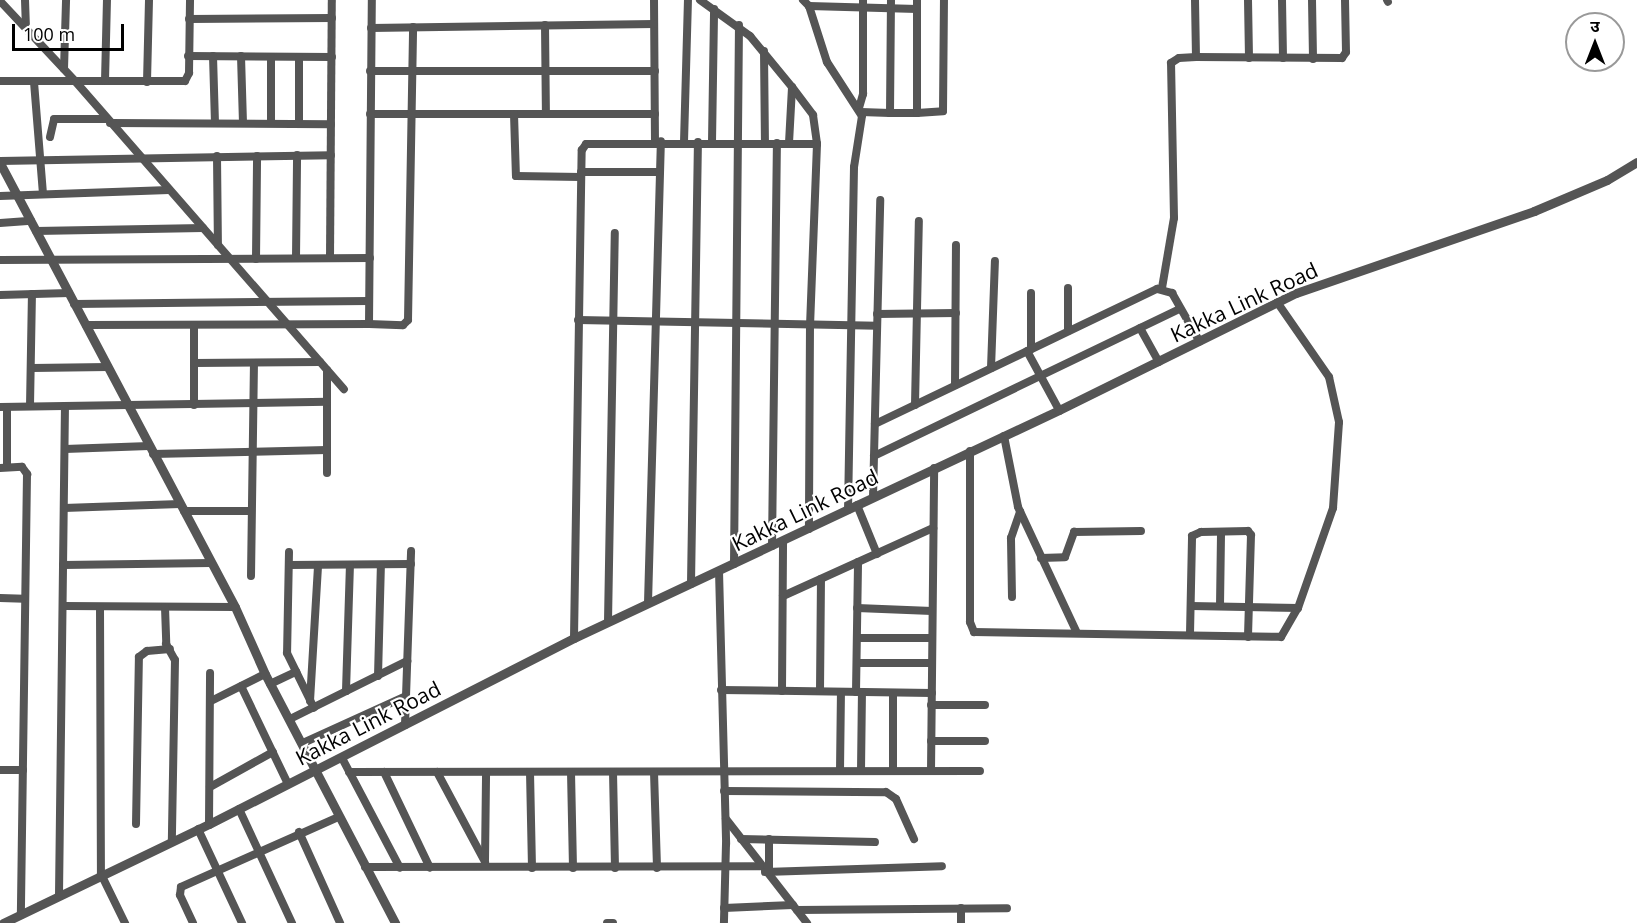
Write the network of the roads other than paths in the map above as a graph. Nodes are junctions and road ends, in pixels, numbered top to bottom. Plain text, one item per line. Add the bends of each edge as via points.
1 (26, 0) edge
2 (66, 0) edge
3 (107, 0) edge
4 (149, 0) edge
5 (190, 0) edge
6 (332, 0) edge
7 (372, 0) edge
8 (654, 0) edge
9 (688, 0) edge
10 (700, 0) edge
11 (944, 0) edge
12 (1195, 0) edge
13 (1248, 0) edge
14 (1282, 0) edge
15 (1312, 0) edge
16 (1345, 0) edge
17 (0, 1) edge
18 (806, 3) edge
19 (826, 3) edge
20 (863, 4) edge
21 (891, 4) edge
22 (917, 4) edge
23 (714, 9) junction
24 (332, 18) junction
25 (189, 19) junction
26 (654, 24) junction
27 (544, 25) junction
28 (739, 25) junction
29 (413, 27) junction
30 (26, 28) junction
31 (371, 28) junction
32 (764, 51) junction
33 (188, 56) junction
34 (213, 56) junction
35 (241, 56) junction
36 (271, 57) junction
37 (298, 57) junction
38 (332, 57) junction
39 (1196, 57) junction
40 (1250, 58) junction
41 (1283, 58) junction
42 (1313, 58) junction
43 (64, 69) junction
44 (370, 71) junction
45 (412, 71) junction
46 (545, 71) junction
47 (655, 71) junction
48 (0, 81) edge
49 (75, 81) junction
50 (105, 81) junction
51 (34, 82) junction
52 (147, 82) junction
53 (792, 87) junction
54 (860, 110) junction
55 (890, 113) junction
56 (917, 113) junction
57 (370, 114) junction
58 (411, 114) junction
59 (514, 114) junction
60 (546, 114) junction
61 (655, 114) junction
62 (108, 121) junction
63 (215, 123) junction
64 (243, 123) junction
65 (271, 123) junction
66 (299, 123) junction
67 (331, 124) junction
68 (50, 137) dead end
69 (658, 141) junction
70 (684, 142) junction
71 (698, 142) junction
72 (712, 142) junction
73 (739, 143) junction
74 (765, 143) junction
75 (777, 143) junction
76 (789, 143) junction
77 (816, 144) junction
78 (297, 155) junction
79 (331, 155) junction
80 (217, 156) junction
81 (257, 156) junction
82 (140, 157) junction
83 (39, 160) junction
84 (0, 162) edge
85 (1637, 162) edge
86 (660, 172) junction
87 (581, 174) junction
88 (169, 190) junction
89 (42, 193) junction
90 (0, 196) edge
91 (17, 196) junction
92 (880, 200) dead end
93 (919, 220) dead end
94 (31, 221) junction
95 (0, 223) edge
96 (202, 228) junction
97 (36, 231) junction
98 (615, 232) dead end
99 (218, 245) junction
100 (956, 245) dead end
101 (230, 258) junction
102 (256, 258) junction
103 (296, 258) junction
104 (330, 258) junction
105 (370, 258) junction
106 (0, 260) edge
107 (51, 260) junction
108 (995, 261) dead end
109 (1068, 288) dead end
110 (1162, 288) junction
111 (69, 293) junction
112 (1031, 293) dead end
113 (32, 294) junction
114 (0, 295) edge
115 (369, 301) junction
116 (268, 302) junction
117 (1277, 302) junction
118 (74, 304) junction
119 (1180, 309) junction
120 (956, 313) junction
121 (877, 314) junction
122 (917, 314) junction
123 (578, 320) junction
124 (613, 320) junction
125 (655, 321) junction
126 (693, 322) junction
127 (736, 323) junction
128 (290, 324) junction
129 (369, 324) junction
130 (774, 324) junction
131 (810, 324) junction
132 (86, 325) junction
133 (194, 325) junction
134 (849, 325) junction
135 (877, 326) junction
136 (1140, 328) junction
137 (1068, 331) junction
138 (1200, 342) junction
139 (1029, 350) junction
140 (321, 362) junction
141 (1159, 362) junction
142 (194, 363) junction
143 (254, 363) junction
144 (108, 367) junction
145 (32, 368) junction
146 (991, 368) junction
147 (327, 370) junction
148 (1041, 376) junction
149 (955, 385) junction
150 (344, 389) dead end
151 (327, 402) junction
152 (254, 403) junction
153 (194, 405) junction
154 (915, 405) junction
155 (30, 406) junction
156 (65, 406) junction
157 (128, 406) junction
158 (4, 407) edge
159 (1059, 410) junction
160 (874, 424) junction
161 (1004, 436) junction
162 (64, 449) junction
163 (151, 450) junction
164 (327, 450) junction
165 (970, 451) junction
166 (252, 452) junction
167 (874, 456) junction
168 (3, 468) edge
169 (933, 468) junction
170 (327, 473) dead end
171 (873, 497) junction
172 (64, 508) junction
173 (182, 508) junction
174 (852, 508) junction
175 (251, 511) junction
176 (1020, 512) junction
177 (933, 528) junction
178 (809, 529) junction
179 (1141, 531) dead end
180 (1221, 532) junction
181 (783, 541) junction
182 (772, 546) junction
183 (411, 551) dead end
184 (289, 552) dead end
185 (877, 554) junction
186 (1041, 558) junction
187 (858, 562) junction
188 (211, 563) junction
189 (411, 564) junction
190 (734, 564) junction
191 (63, 565) junction
192 (289, 565) junction
193 (318, 565) junction
194 (350, 565) junction
195 (381, 565) junction
196 (719, 571) junction
197 (251, 576) dead end
198 (821, 579) junction
199 (691, 584) junction
200 (783, 596) junction
201 (1012, 597) dead end
202 (0, 598) edge
203 (24, 599) junction
204 (648, 603) junction
205 (63, 606) junction
206 (1191, 606) junction
207 (1220, 606) junction
208 (100, 607) junction
209 (165, 607) junction
210 (235, 607) junction
211 (1249, 607) junction
212 (857, 608) junction
213 (1298, 608) junction
214 (932, 611) junction
215 (609, 622) junction
216 (1077, 633) junction
217 (1190, 634) junction
218 (1248, 637) junction
219 (574, 638) junction
220 (857, 638) junction
221 (932, 638) junction
222 (170, 649) junction
223 (407, 661) junction
224 (856, 663) junction
225 (932, 663) junction
226 (296, 672) junction
227 (210, 673) dead end
228 (265, 674) junction
229 (378, 676) junction
230 (270, 684) junction
231 (241, 686) junction
232 (721, 690) junction
233 (782, 691) junction
234 (346, 692) junction
235 (820, 692) junction
236 (841, 692) junction
237 (859, 692) junction
238 (893, 693) junction
239 (932, 693) junction
240 (406, 696) junction
241 (211, 701) junction
242 (312, 704) junction
243 (932, 705) junction
244 (984, 705) dead end
245 (290, 719) junction
246 (405, 725) junction
247 (931, 741) junction
248 (985, 741) dead end
249 (303, 743) junction
250 (273, 752) junction
251 (342, 758) junction
252 (0, 770) edge
253 (23, 770) junction
254 (318, 770) junction
255 (840, 771) junction
256 (861, 771) junction
257 (893, 771) junction
258 (931, 771) junction
259 (980, 771) dead end
260 (349, 772) junction
261 (384, 772) junction
262 (437, 772) junction
263 (486, 772) junction
264 (530, 772) junction
265 (571, 772) junction
266 (613, 772) junction
267 (654, 772) junction
268 (723, 772) junction
269 (288, 784) junction
270 (210, 788) junction
271 (724, 791) junction
272 (239, 809) junction
273 (338, 817) junction
274 (726, 819) junction
275 (136, 824) dead end
276 (209, 824) junction
277 (198, 829) junction
278 (299, 832) junction
279 (741, 838) junction
280 (770, 839) junction
281 (914, 839) dead end
282 (172, 840) junction
283 (875, 842) dead end
284 (259, 850) junction
285 (485, 865) junction
286 (942, 866) dead end
287 (366, 867) junction
288 (400, 868) junction
289 (429, 868) junction
290 (532, 868) junction
291 (573, 868) junction
292 (615, 868) junction
293 (657, 868) junction
294 (725, 868) junction
295 (217, 869) junction
296 (765, 870) junction
297 (101, 874) junction
298 (59, 895) junction
299 (795, 907) junction
300 (724, 908) junction
301 (961, 908) junction
302 (1007, 908) dead end
303 (21, 915) junction
304 (3, 923) edge
305 (125, 923) edge
306 (193, 923) edge
307 (242, 923) edge
308 (292, 923) edge
309 (340, 923) edge
310 (395, 923) edge
311 (607, 923) edge
312 (613, 923) edge
313 (724, 923) edge
314 (807, 923) edge
315 (962, 923) edge

1 - 30 street
2 - 43 street
3 - 50 street
4 - 52 street
5 - 25 street
6 - 24 street
7 - 31 street
8 - 26 street
9 - 70 street
10 - 23 street
11 - 56 street via 943,111
12 - 39 street
13 - 40 street
14 - 41 street
15 - 42 street
16 - 42 street via 1345,56
17 - 30 street
18 - 19 street
18 - 54 street via 827,62
19 - 20 street
20 - 21 street
20 - 54 street
21 - 22 street
21 - 55 street
22 - 56 street
23 - 28 street
23 - 72 street
24 - 25 street
24 - 38 street
25 - 33 street
26 - 27 street
26 - 47 street
27 - 29 street
27 - 46 street
28 - 32 street
28 - 73 street
29 - 31 street
29 - 45 street
30 - 43 street
31 - 44 street
32 - 53 street
32 - 74 street
33 - 34 street
33 - 52 street via 185,81
34 - 35 street
34 - 63 street
35 - 36 street
35 - 64 street
36 - 37 street
36 - 65 street
37 - 38 street
37 - 66 street
38 - 67 street
39 - 40 street
39 - 110 street via 1173,60 1169,69 1174,218
40 - 41 street
41 - 42 street
43 - 49 street
44 - 45 street
44 - 57 street
45 - 46 street
45 - 58 street
46 - 47 street
46 - 60 street
47 - 61 street
48 - 51 street
49 - 50 street
49 - 51 street
49 - 62 street
50 - 52 street
51 - 83 street
53 - 76 street
53 - 77 street via 813,115
54 - 55 street
54 - 134 street via 854,168
55 - 56 street
57 - 58 street
57 - 105 street
58 - 59 street
58 - 129 street via 408,320 403,325
59 - 60 street
59 - 87 street via 516,176
60 - 61 street
61 - 69 street
62 - 63 street
62 - 68 street via 54,119
62 - 82 street
63 - 64 street
64 - 65 street
65 - 66 street
66 - 67 street
67 - 79 street
69 - 70 street
69 - 86 street
69 - 87 street via 586,144
70 - 71 street
71 - 72 street
71 - 126 street
72 - 73 street
73 - 74 street
73 - 127 street
74 - 75 street
75 - 76 street
75 - 130 street
76 - 77 street
77 - 131 street
78 - 79 street
78 - 81 street
78 - 103 street
79 - 104 street
80 - 81 street
80 - 82 street
80 - 99 street
81 - 102 street
82 - 83 street
82 - 88 street
83 - 84 street
83 - 89 street
84 - 91 street
85 - 117 street, Kakka Link Road via 1607,180 1534,211
86 - 87 street
86 - 125 street
87 - 123 street
88 - 89 street
88 - 96 street
89 - 91 street
90 - 91 street
91 - 94 street
92 - 121 street
93 - 122 street
94 - 95 street
94 - 97 street
96 - 97 street
96 - 99 street
97 - 107 street
98 - 124 street
99 - 101 street
100 - 120 street
101 - 102 street
101 - 107 street
101 - 116 street
102 - 103 street
103 - 104 street
104 - 105 street
105 - 115 street
106 - 107 street
107 - 111 street
108 - 146 street
109 - 137 street
110 - 119 street via 1172,293
110 - 137 street
111 - 113 street
111 - 118 street
112 - 139 street
113 - 114 street
113 - 145 street
115 - 116 street
115 - 129 street
116 - 118 street
116 - 128 street
117 - 138 street, Kakka Link Road
117 - 213 street via 1329,377 1339,422 1335,502
118 - 132 street
119 - 136 street
119 - 138 street
120 - 122 street
120 - 149 street
121 - 122 street
121 - 135 street
122 - 154 street
123 - 124 street
123 - 219 street
124 - 125 street
124 - 215 street
125 - 126 street
125 - 204 street
126 - 127 street
126 - 199 street
127 - 130 street
127 - 190 street
128 - 129 street
128 - 133 street
128 - 140 street
130 - 131 street
130 - 182 street
131 - 134 street
131 - 178 street
132 - 133 street
132 - 144 street
133 - 142 street
134 - 135 street
134 - 174 street
135 - 160 street
136 - 141 street
136 - 148 street
137 - 139 street
138 - 141 street, Kakka Link Road
139 - 146 street
139 - 148 street
140 - 143 street
140 - 147 street
141 - 159 street, Kakka Link Road
142 - 143 street
142 - 153 street
143 - 152 street
144 - 145 street
144 - 157 street
145 - 155 street
146 - 149 street
147 - 150 street
147 - 151 street
148 - 159 street
148 - 167 street
149 - 154 street
151 - 152 street
151 - 164 street
152 - 153 street
152 - 166 street
153 - 157 street
154 - 160 street
155 - 156 street
155 - 158 street
156 - 157 street
156 - 162 street
157 - 163 street
158 - 168 street
159 - 161 street, Kakka Link Road
160 - 167 street
161 - 165 street, Kakka Link Road
161 - 176 street
162 - 163 street
162 - 172 street
163 - 166 street
163 - 173 street
164 - 166 street
164 - 170 street
165 - 169 street, Kakka Link Road
165 - 216 street via 971,630
166 - 175 street
167 - 171 street
168 - 203 street via 24,468 27,474
169 - 171 street, Kakka Link Road
169 - 177 street
171 - 174 street, Kakka Link Road
172 - 173 street
172 - 191 street
173 - 175 street
173 - 188 street
174 - 178 street, Kakka Link Road
174 - 185 street
175 - 197 street
176 - 186 street
176 - 201 street via 1011,538
177 - 185 street
177 - 214 street
178 - 181 street, Kakka Link Road
179 - 186 street via 1074,532 1069,536 1065,557
180 - 206 street via 1192,536
180 - 207 street
180 - 211 street via 1251,534
181 - 182 street, Kakka Link Road
181 - 200 street
182 - 190 street, Kakka Link Road
183 - 189 street
184 - 192 street
185 - 187 street
186 - 216 street
187 - 198 street
187 - 212 street
188 - 191 street
188 - 210 street
189 - 195 street
189 - 223 street
190 - 196 street, Kakka Link Road
191 - 205 street
192 - 193 street
192 - 226 street via 286,647
193 - 194 street
193 - 242 street
194 - 195 street
194 - 234 street
195 - 229 street
196 - 199 street, Kakka Link Road
196 - 232 street
198 - 200 street
198 - 235 street
199 - 204 street, Kakka Link Road
200 - 233 street
202 - 203 street
203 - 253 street
204 - 215 street, Kakka Link Road
205 - 208 street
205 - 298 street
206 - 207 street
206 - 217 street
207 - 211 street
208 - 209 street
208 - 297 street
209 - 210 street
209 - 222 street
210 - 228 street
211 - 213 street
211 - 218 street
212 - 214 street
212 - 220 street
213 - 218 street via 1281,637
214 - 221 street
215 - 219 street, Kakka Link Road
216 - 217 street
217 - 218 street
219 - 246 street, Kakka Link Road
220 - 221 street
220 - 224 street
221 - 225 street
222 - 275 street via 147,651 139,657
222 - 282 street via 175,660
223 - 229 street
223 - 240 street
224 - 225 street
224 - 237 street
225 - 239 street
226 - 230 street
226 - 242 street
227 - 241 street
228 - 230 street
228 - 231 street
229 - 234 street
230 - 245 street
231 - 241 street
231 - 250 street
232 - 233 street
232 - 268 street
233 - 235 street
234 - 242 street
235 - 236 street
236 - 237 street
236 - 255 street
237 - 238 street
237 - 256 street
238 - 239 street
238 - 257 street
239 - 243 street
240 - 246 street
240 - 249 street
241 - 270 street
242 - 245 street
243 - 244 street
243 - 247 street
245 - 249 street
246 - 251 street, Kakka Link Road
247 - 248 street
247 - 258 street
249 - 254 street
250 - 269 street
250 - 270 street
251 - 254 street, Kakka Link Road
251 - 260 street
252 - 253 street
253 - 303 street
254 - 269 street, Kakka Link Road
254 - 273 street
255 - 256 street
255 - 268 street
256 - 257 street
257 - 258 street
258 - 259 street
260 - 261 street
260 - 288 street
261 - 262 street
261 - 289 street
262 - 263 street
262 - 285 street
263 - 264 street
263 - 285 street
264 - 265 street
264 - 290 street
265 - 266 street
265 - 291 street
266 - 267 street
266 - 292 street
267 - 268 street
267 - 293 street
268 - 271 street
269 - 272 street, Kakka Link Road
270 - 276 street
271 - 274 street
271 - 281 street via 886,792 896,799
272 - 276 street, Kakka Link Road
272 - 284 street
273 - 278 street
273 - 287 street
274 - 279 street
274 - 294 street
276 - 277 street, Kakka Link Road
277 - 282 street, Kakka Link Road
277 - 295 street
278 - 284 street
278 - 309 street
279 - 280 street
279 - 296 street
280 - 283 street
280 - 296 street
282 - 297 street, Kakka Link Road
284 - 295 street
284 - 308 street
285 - 289 street
285 - 290 street
286 - 296 street
287 - 288 street
287 - 310 street
288 - 289 street
290 - 291 street
291 - 292 street
292 - 293 street
293 - 294 street
294 - 296 street
294 - 300 street
295 - 306 street via 180,889
295 - 307 street
296 - 299 street
297 - 298 street, Kakka Link Road
297 - 305 street
298 - 303 street, Kakka Link Road
299 - 300 street
299 - 301 street
299 - 314 street
300 - 313 street
301 - 302 street
301 - 315 street
303 - 304 street, Kakka Link Road
311 - 312 street

